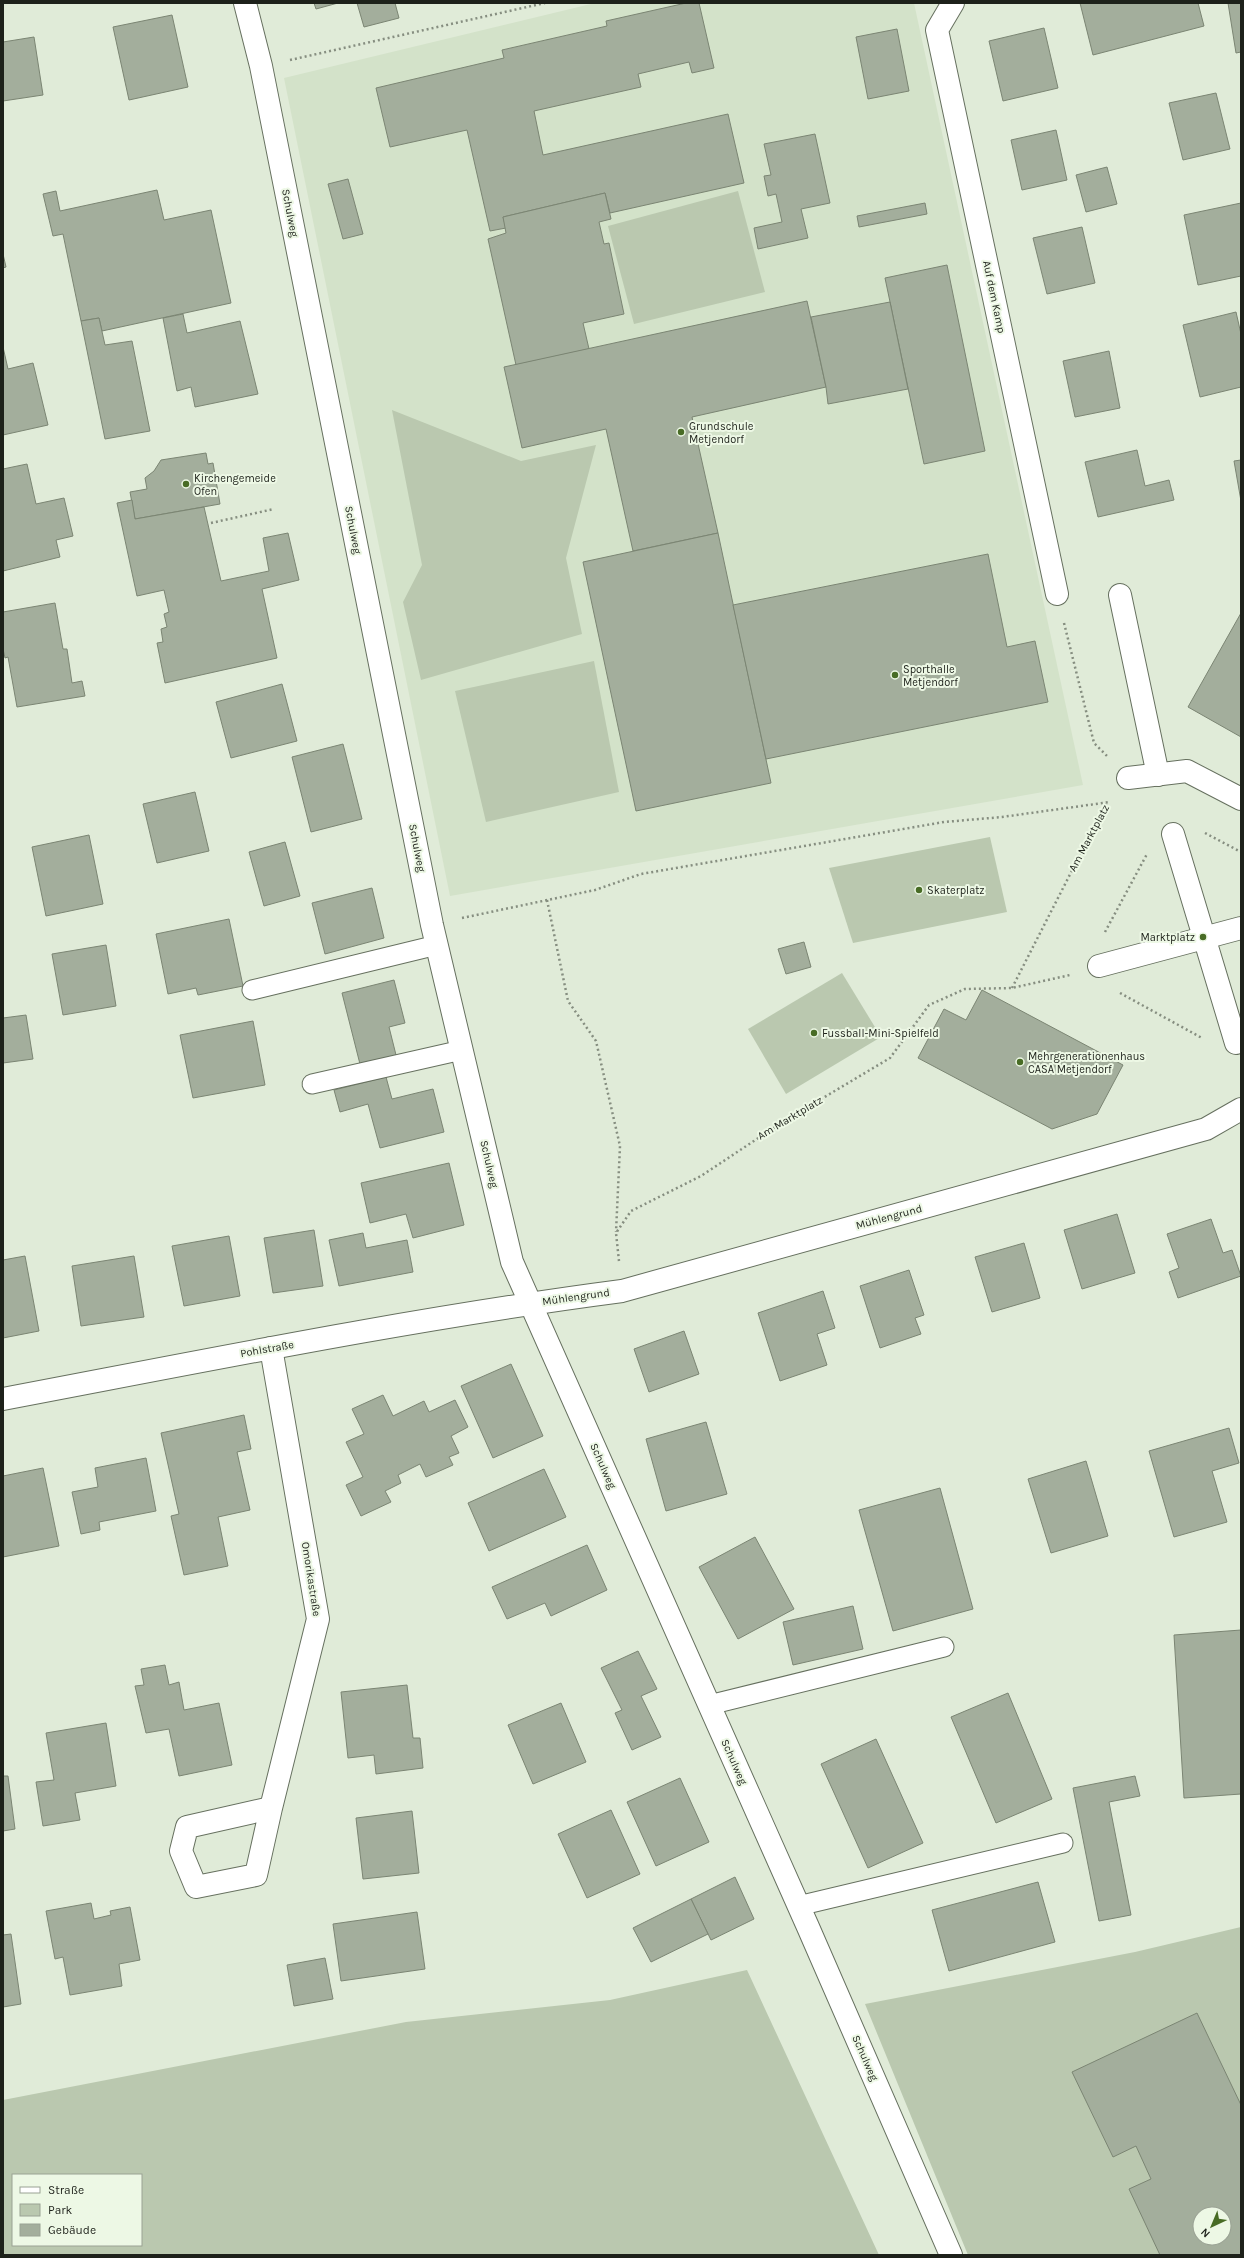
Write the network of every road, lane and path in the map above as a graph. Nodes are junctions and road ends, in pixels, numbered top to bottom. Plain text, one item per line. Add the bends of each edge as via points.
1 (244, 3) edge
2 (545, 3) edge
3 (953, 3) edge
4 (261, 66) junction
5 (274, 509) dead end
6 (211, 523) dead end
7 (1057, 594) joint
8 (1120, 595) dead end
9 (1158, 775) junction
10 (1128, 778) junction
11 (1241, 799) edge
12 (1107, 802) junction
13 (1114, 802) dead end
14 (1173, 834) dead end
15 (547, 900) junction
16 (1241, 928) edge
17 (434, 935) junction
18 (1203, 937) junction
19 (1099, 966) joint
20 (1012, 988) junction
21 (252, 990) dead end
22 (1236, 1043) dead end
23 (462, 1050) junction
24 (312, 1084) dead end
25 (1241, 1109) edge
26 (616, 1233) junction
27 (622, 1291) junction
28 (531, 1303) junction
29 (272, 1348) junction
30 (3, 1399) edge
31 (944, 1647) dead end
32 (709, 1705) junction
33 (271, 1808) junction
34 (1063, 1843) dead end
35 (798, 1906) junction
36 (951, 2255) edge

1 - 4 street, Schulweg
2 - 4 path
3 - 7 street, Auf dem Kamp via 937,30
4 - 17 street, Schulweg
5 - 6 path
7 - 10 path via 1094,743
8 - 9 street
9 - 10 street
9 - 11 street via 1188,771
10 - 12 path, Am Marktplatz
12 - 13 path
12 - 15 path via 1002,817 944,822 648,873 595,890
12 - 20 path, Am Marktplatz
14 - 18 street
15 - 17 path
15 - 26 path via 568,1001 596,1041 620,1146
16 - 18 street
17 - 21 lane
17 - 23 street, Schulweg
18 - 19 street
18 - 22 street
19 - 20 path, Am Marktplatz
20 - 26 path, Am Marktplatz via 965,989 929,1005 890,1058 781,1123 701,1176 631,1211
23 - 24 lane
23 - 28 street, Schulweg via 512,1262
25 - 27 street, Mühlengrund via 1206,1129
26 - 27 path
27 - 28 street, Mühlengrund
28 - 29 street, Pohlstraße
28 - 32 street, Schulweg
29 - 30 street, Pohlstraße
29 - 33 street, Omorikastraße via 318,1619
31 - 32 lane
32 - 35 street, Schulweg
33 - 33 street, Omorikastraße via 188,1827 181,1850 196,1887 256,1875
34 - 35 lane
35 - 36 street, Schulweg

